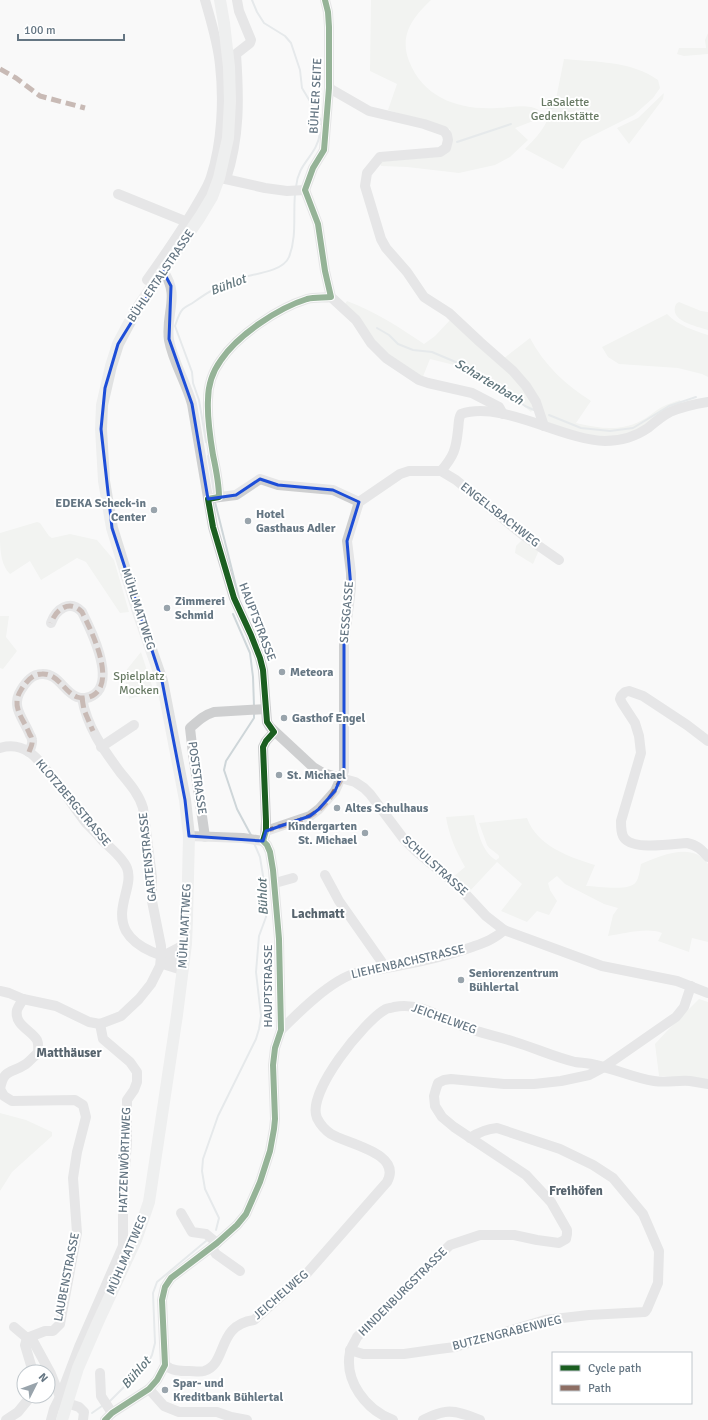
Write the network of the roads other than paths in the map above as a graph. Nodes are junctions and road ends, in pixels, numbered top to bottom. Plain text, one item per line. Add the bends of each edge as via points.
1 (205, 0) edge
2 (220, 0) edge
3 (237, 0) edge
4 (325, 0) edge
5 (329, 88) junction
6 (219, 178) junction
7 (303, 190) junction
8 (118, 194) dead end
9 (187, 222) junction
10 (163, 271) junction
11 (147, 280) dead end
12 (332, 297) junction
13 (708, 402) edge
14 (503, 414) junction
15 (101, 424) joint
16 (544, 426) junction
17 (441, 471) junction
18 (213, 498) junction
19 (359, 502) junction
20 (559, 560) dead end
21 (51, 623) dead end
22 (82, 698) junction
23 (259, 709) junction
24 (134, 725) dead end
25 (274, 732) junction
26 (708, 742) edge
27 (101, 747) junction
28 (0, 748) edge
29 (29, 752) junction
30 (342, 778) junction
31 (266, 831) junction
32 (189, 836) junction
33 (205, 836) junction
34 (261, 841) junction
35 (708, 857) edge
36 (325, 875) dead end
37 (293, 878) dead end
38 (275, 883) junction
39 (504, 930) junction
40 (186, 944) junction
41 (162, 956) junction
42 (183, 966) junction
43 (386, 968) junction
44 (691, 986) junction
45 (0, 992) edge
46 (708, 992) edge
47 (23, 999) junction
48 (100, 1024) junction
49 (281, 1030) junction
50 (604, 1067) junction
51 (708, 1084) edge
52 (470, 1138) junction
53 (181, 1213) dead end
54 (211, 1241) junction
55 (240, 1271) dead end
56 (14, 1327) dead end
57 (27, 1338) junction
58 (350, 1350) junction
59 (31, 1364) edge
60 (165, 1365) junction
61 (100, 1373) dead end
62 (148, 1389) junction
63 (64, 1400) junction
64 (24, 1404) edge
65 (108, 1417) edge
66 (6, 1420) edge
67 (52, 1420) edge
68 (62, 1420) edge
69 (83, 1420) edge
70 (246, 1420) edge
71 (393, 1420) edge
72 (423, 1420) edge
73 (480, 1420) edge

1 - 6 street, BÜHLERTALSTRASSE via 216,40 221,78
2 - 6 main road, BÜHLERTALSTRASSE via 229,67 230,101 228,138
3 - 6 street via 251,40 236,54 237,125 232,159
4 - 5 street, BÜHLER SEITE via 328,12
5 - 7 street, BÜHLER SEITE via 324,150
5 - 16 street via 369,111 424,124 444,131 447,135 446,148 440,152 380,157 367,173 365,186 381,239 424,297 449,313 513,371 536,402
6 - 7 street via 265,188
6 - 9 street, BÜHLERTALSTRASSE via 201,198
6 - 10 main road, BÜHLERTALSTRASSE via 212,197 200,217
7 - 12 street via 318,224
8 - 9 street, BÜHLERTALSTRASSE
9 - 11 street, BÜHLERTALSTRASSE
10 - 15 main road, BÜHLERTALSTRASSE via 138,306 118,344 105,388
10 - 18 street, HAUPTSTRASSE via 172,286 169,339 192,404
12 - 14 street via 356,320 378,350 403,370 428,383 472,393 499,408
12 - 18 street via 309,299 275,314 256,326 221,360 209,384 208,400 211,443 219,488
13 - 16 street via 669,412 632,437 621,440 586,438
14 - 16 street
14 - 17 street via 476,411 461,414 454,453
15 - 32 main road, MÜHLMATTWEG via 104,481 112,528 162,682 185,800
17 - 19 street via 409,471 400,474
17 - 20 street, ENGELSBACHWEG
18 - 19 street via 236,495 260,479 278,485 333,490
18 - 23 street, HAUPTSTRASSE via 214,527 234,598 252,635 263,670
19 - 30 street, SESSGASSE via 347,541 351,588 344,645
21 - 22 street via 58,611 72,605 82,612 87,622 99,654 103,682 94,695
22 - 27 street, GARTENSTRASSE via 92,731
22 - 29 street via 70,693 51,676 42,674 27,680 16,702 32,740
23 - 25 street, HAUPTSTRASSE
23 - 33 street, POSTSTRASSE via 214,712 199,719 190,728
24 - 27 street
25 - 30 street, SCHULSTRASSE via 313,767 323,773
25 - 31 street via 264,747
26 - 35 street via 643,696 630,691 621,696 620,699 639,736 641,753 621,821 624,839 639,845 687,843 699,847
27 - 41 street, GARTENSTRASSE via 141,800 152,876 152,901
28 - 29 street, KLOTZBERGSTRASSE via 17,747
29 - 41 street, KLOTZBERGSTRASSE via 127,868 129,877 122,903 126,931 135,941
30 - 31 street, SESSGASSE via 331,797 310,816
30 - 39 street, SCHULSTRASSE via 364,788 403,838 459,886 486,916
31 - 34 street
32 - 33 street
32 - 40 main road, MÜHLMATTWEG
33 - 34 street
34 - 38 street, HAUPTSTRASSE via 267,845 270,852
36 - 43 street via 339,902
37 - 38 street
38 - 49 street, HAUPTSTRASSE
39 - 43 street, LIEHENBACHSTRASSE via 498,936 461,951
39 - 44 street via 602,966
40 - 41 street
40 - 42 main road, MÜHLMATTWEG
41 - 42 street, KLOTZBERGSTRASSE via 166,965
41 - 48 street via 152,984 139,999 121,1016
42 - 63 main road, MÜHLMATTWEG via 148,1202 136,1240
43 - 49 street, LIEHENBACHSTRASSE via 356,973 344,978 296,1014
44 - 46 street
44 - 50 street, HINDENBURGSTRASSE via 684,1007 676,1017
45 - 47 street
47 - 48 street via 56,1006 89,1022
47 - 57 street, LAUBENSTRASSE via 17,1011 17,1019 37,1040 38,1053 26,1064 9,1072 2,1080 0,1089 4,1096 12,1101 74,1100 83,1105 86,1117 73,1178 77,1233 60,1324 53,1331 45,1331
48 - 63 street, HATZENWÖRTHWEG via 103,1039 130,1062 137,1072 137,1082 127,1100 123,1246 79,1347
49 - 54 street, HAUPTSTRASSE via 273,1065 274,1129 260,1182 246,1214 237,1225
50 - 51 street, JEICHELWEG via 654,1081
50 - 52 street, HINDENBURGSTRASSE via 589,1075 534,1084 451,1079 438,1083 434,1096 435,1106 454,1128
50 - 60 street, JEICHELWEG via 575,1062 482,1033 416,1006 403,1005 386,1009 364,1027 339,1059 322,1086 316,1116 332,1134 378,1155 388,1164 391,1176 308,1272 254,1320 236,1326 229,1333 216,1363 204,1371 178,1371
52 - 58 street, HINDENBURGSTRASSE via 526,1175 551,1202 568,1234 566,1239 559,1243 514,1235 480,1235 450,1245 357,1337
52 - 58 street, BUTZENGRABENWEG via 487,1128 496,1128 560,1149 613,1178 642,1214 659,1251 658,1283 647,1309 635,1314 612,1313 545,1320 455,1346 432,1350 397,1354 363,1354
53 - 54 street via 192,1232
54 - 55 street via 216,1254
54 - 60 street, HAUPTSTRASSE via 171,1278 165,1287 162,1300
56 - 57 street
57 - 59 street via 25,1345
57 - 63 street via 33,1341
58 - 71 street via 349,1364 354,1384 371,1407 382,1416
60 - 62 street via 157,1380
61 - 65 street via 101,1396
62 - 65 street
62 - 70 street via 164,1406 180,1412 217,1412
63 - 67 street, HATZENWÖRTHWEG via 54,1410
63 - 68 main road, MÜHLMATTWEG
63 - 69 street via 84,1412
64 - 66 street
72 - 73 street via 444,1412

